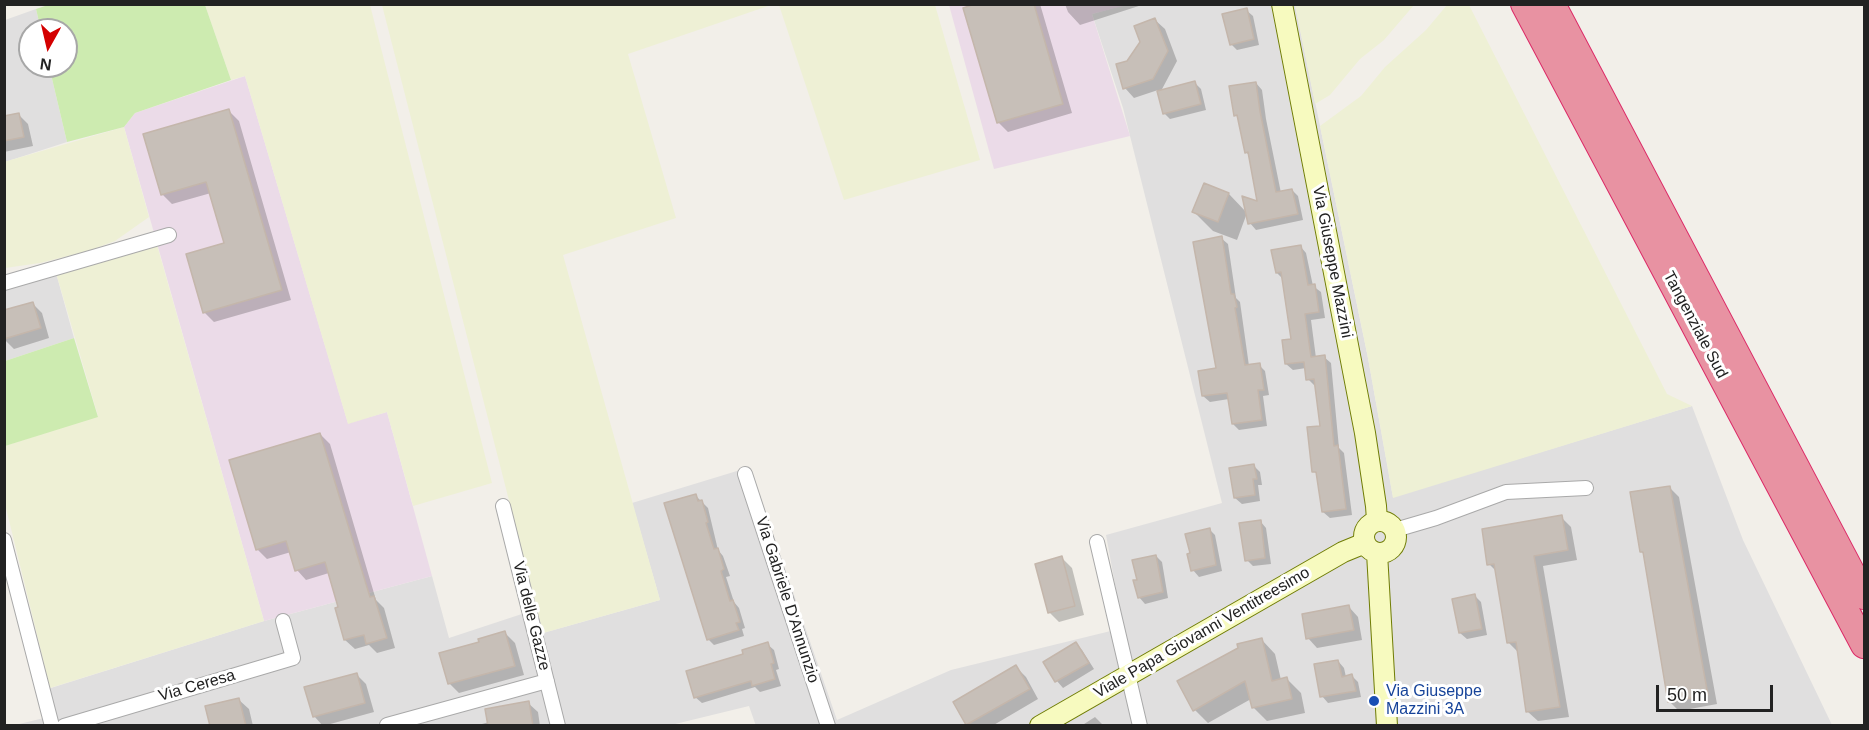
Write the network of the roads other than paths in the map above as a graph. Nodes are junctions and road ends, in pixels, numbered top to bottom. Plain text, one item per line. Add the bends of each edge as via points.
1 (1282, 4) edge
2 (1524, 4) edge
3 (1552, 4) edge
4 (169, 235) dead end
5 (4, 283) edge
6 (745, 474) dead end
7 (1586, 488) dead end
8 (503, 506) dead end
9 (1377, 520) junction
10 (1395, 530) junction
11 (4, 540) edge
12 (1098, 542) dead end
13 (1371, 548) junction
14 (1864, 597) edge
15 (283, 621) dead end
16 (1864, 645) edge
17 (1127, 676) junction
18 (547, 681) junction
19 (113, 711) junction
20 (387, 725) edge
21 (52, 726) edge
22 (64, 726) edge
23 (116, 726) edge
24 (558, 726) edge
25 (828, 726) edge
26 (1040, 726) edge
27 (1140, 726) edge
28 (1387, 726) edge

1 - 9 street, Via Giuseppe Mazzini via 1365,433
2 - 16 highway, Tangenziale Sud
3 - 14 highway, Tangenziale Sud
4 - 5 street
6 - 25 street, Via Gabriele D'Annunzio
7 - 10 street via 1506,492
8 - 18 street, Via delle Gazze
9 - 10 street
9 - 13 street via 1364,534
10 - 13 street via 1395,544 1390,549 1384,553
11 - 21 street
12 - 17 street
13 - 17 street, Viale Papa Giovanni Ventitreesimo via 1343,552
13 - 28 street
15 - 19 street, Via Ceresa via 293,658
17 - 26 street, Viale Papa Giovanni Ventitreesimo
17 - 27 street
18 - 20 street
18 - 24 street, Via delle Gazze
19 - 22 street, Via Ceresa
19 - 23 street

